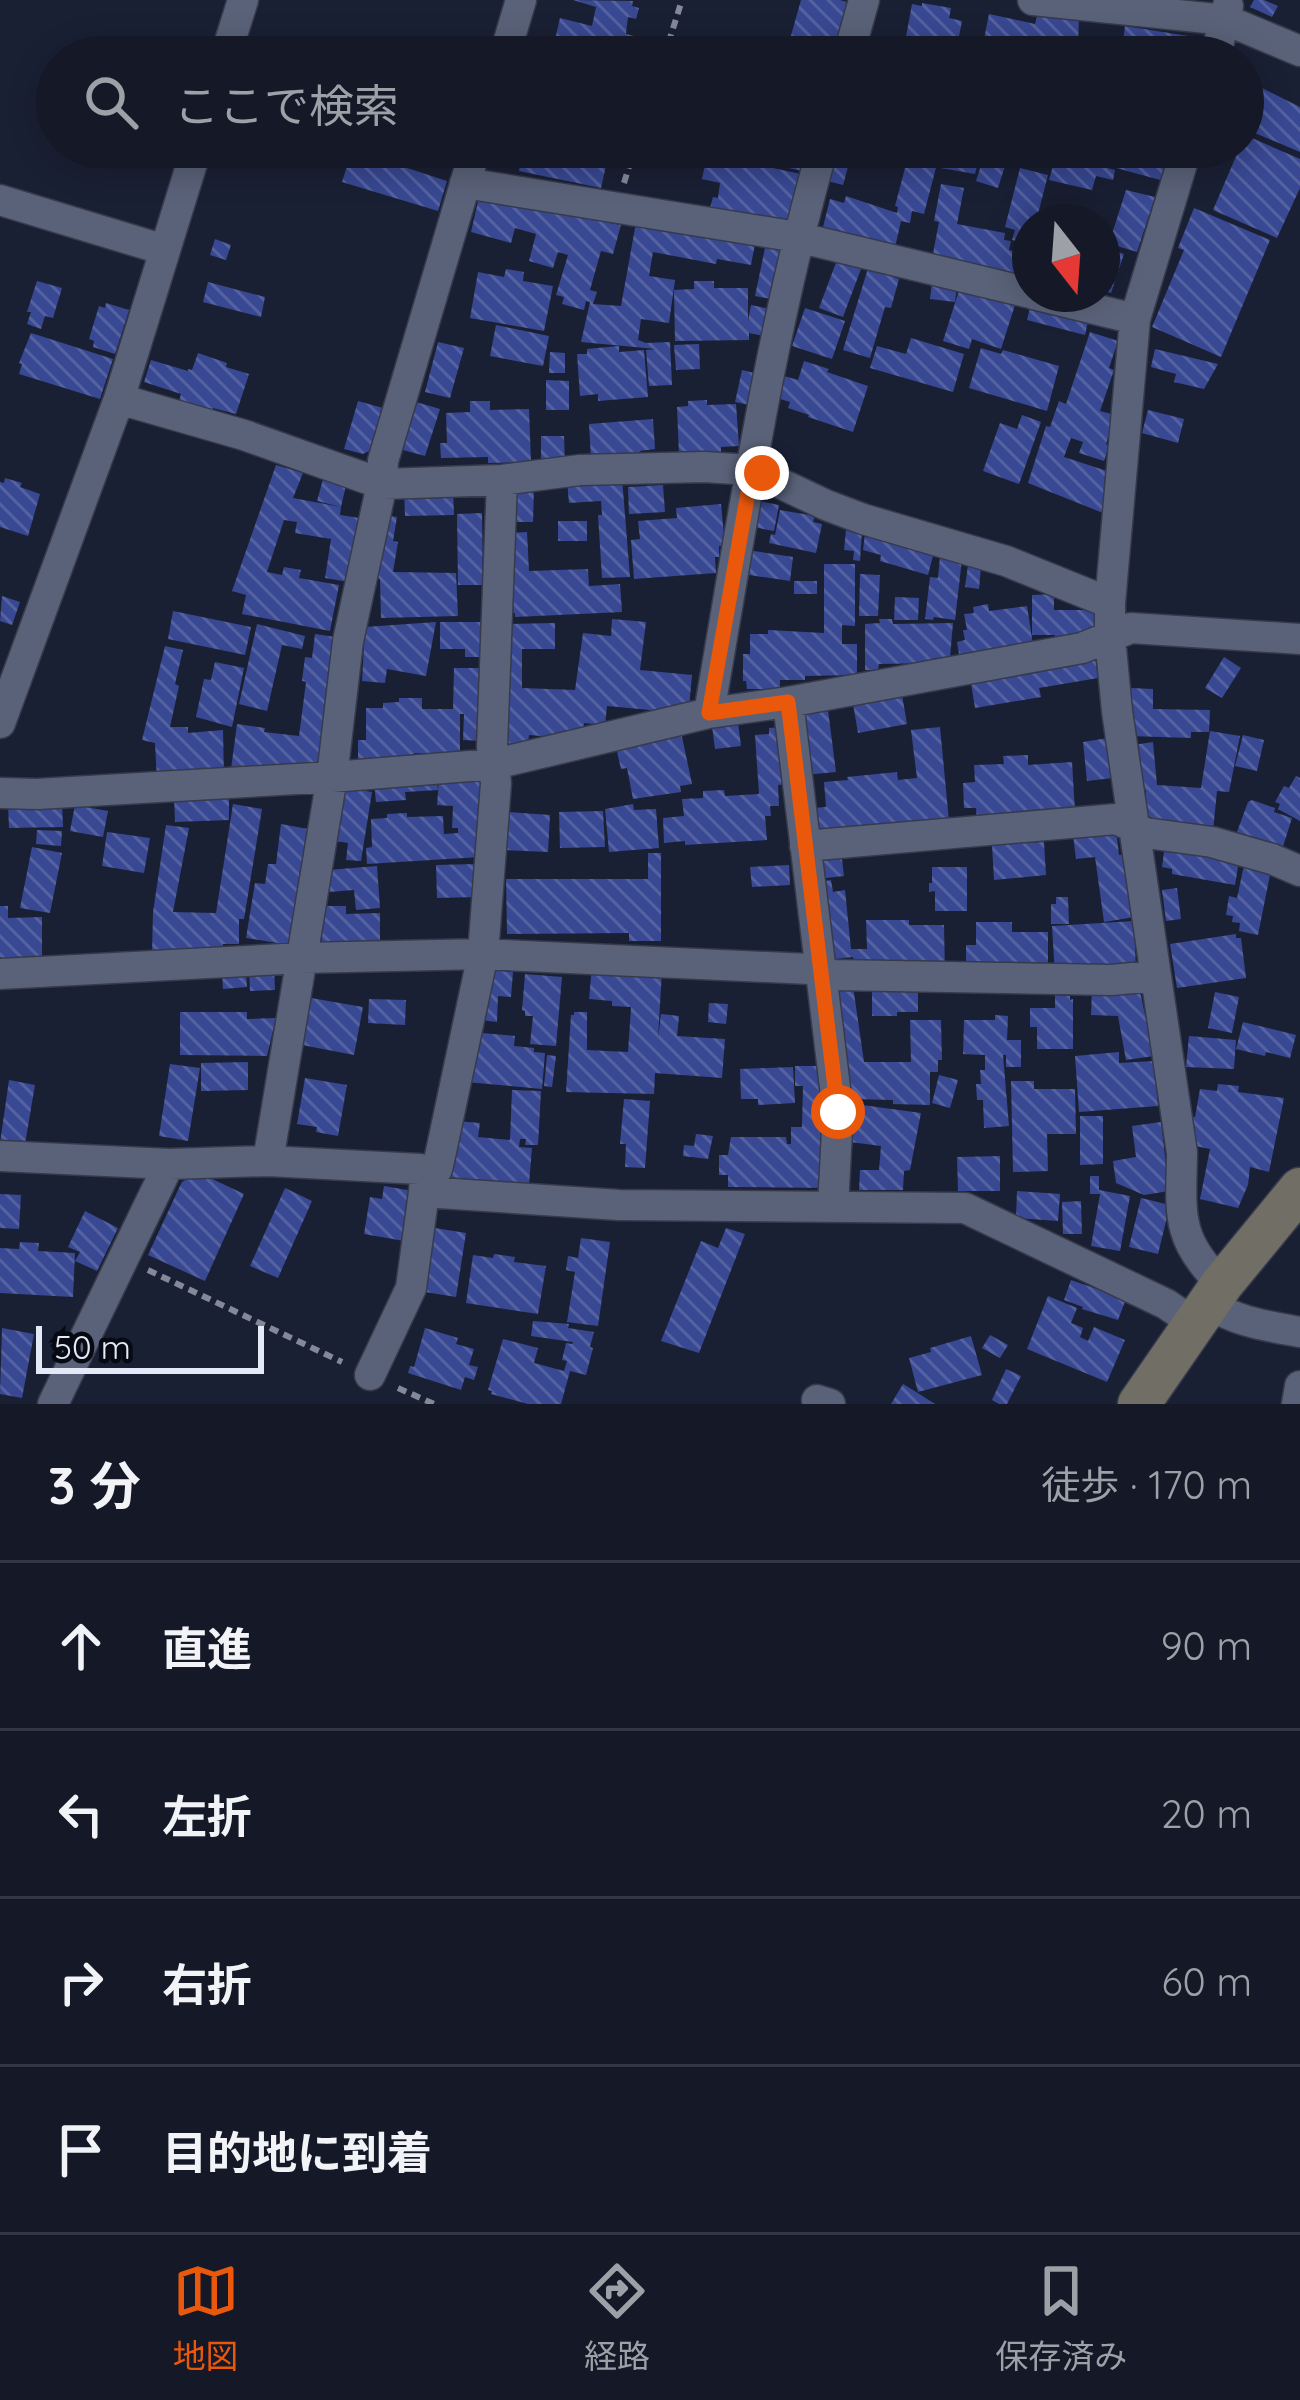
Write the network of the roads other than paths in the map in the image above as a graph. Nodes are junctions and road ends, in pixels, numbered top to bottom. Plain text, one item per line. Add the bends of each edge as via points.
1 (243, 0) edge
2 (521, 0) edge
3 (864, 0) edge
4 (1033, 0) edge
5 (1228, 10) edge
6 (232, 36) edge
7 (510, 36) edge
8 (854, 36) edge
9 (1300, 51) edge
10 (190, 168) edge
11 (470, 168) edge
12 (817, 168) edge
13 (1181, 168) edge
14 (465, 183) junction
15 (0, 200) edge
16 (797, 237) junction
17 (165, 250) junction
18 (1012, 289) edge
19 (1106, 312) edge
20 (1135, 319) junction
21 (119, 399) junction
22 (752, 470) junction
23 (502, 480) junction
24 (382, 484) junction
25 (1110, 603) junction
26 (1110, 637) junction
27 (1300, 639) edge
28 (788, 702) junction
29 (709, 713) junction
30 (0, 723) edge
31 (495, 764) junction
32 (332, 777) junction
33 (0, 793) edge
34 (1134, 826) junction
35 (805, 845) junction
36 (1300, 871) edge
37 (484, 954) junction
38 (302, 958) junction
39 (820, 972) junction
40 (0, 974) edge
41 (1155, 976) junction
42 (0, 1156) edge
43 (268, 1161) junction
44 (169, 1164) junction
45 (424, 1184) junction
46 (1300, 1189) edge
47 (832, 1207) junction
48 (1208, 1303) junction
49 (1300, 1332) edge
50 (370, 1375) road end
51 (1300, 1386) edge
52 (53, 1404) edge
53 (1138, 1404) edge
54 (1297, 1404) edge

1 - 6 street
2 - 7 street
3 - 8 street
4 - 5 street
5 - 9 street
10 - 17 street
11 - 14 street
12 - 16 street
13 - 20 street
14 - 16 street
14 - 24 street
15 - 17 street
16 - 18 street
16 - 22 street
17 - 21 street
19 - 20 street
20 - 25 street
21 - 24 street
21 - 30 street
22 - 23 street via 580,470
22 - 25 street via 863,519 1006,561
22 - 29 street
23 - 24 street
23 - 31 street
24 - 32 street via 348,641
25 - 26 street
26 - 27 street via 1131,628
26 - 28 street
26 - 34 street
28 - 29 street
28 - 35 street
29 - 31 street
31 - 32 street
31 - 37 street
32 - 33 street
32 - 38 street
34 - 35 street via 1116,819
34 - 36 street
34 - 41 street
35 - 39 street
37 - 38 street
37 - 39 street
37 - 45 street via 439,1161
38 - 40 street
38 - 43 street
39 - 41 street
39 - 47 street via 838,1112
41 - 48 street via 1182,1153 1185,1232
42 - 44 street
43 - 44 street
43 - 45 street via 420,1169
44 - 52 street
45 - 47 street via 619,1205
45 - 50 street via 411,1288
46 - 48 street
47 - 48 street via 964,1208 1166,1304
48 - 49 street via 1244,1322
48 - 53 street
51 - 54 street

